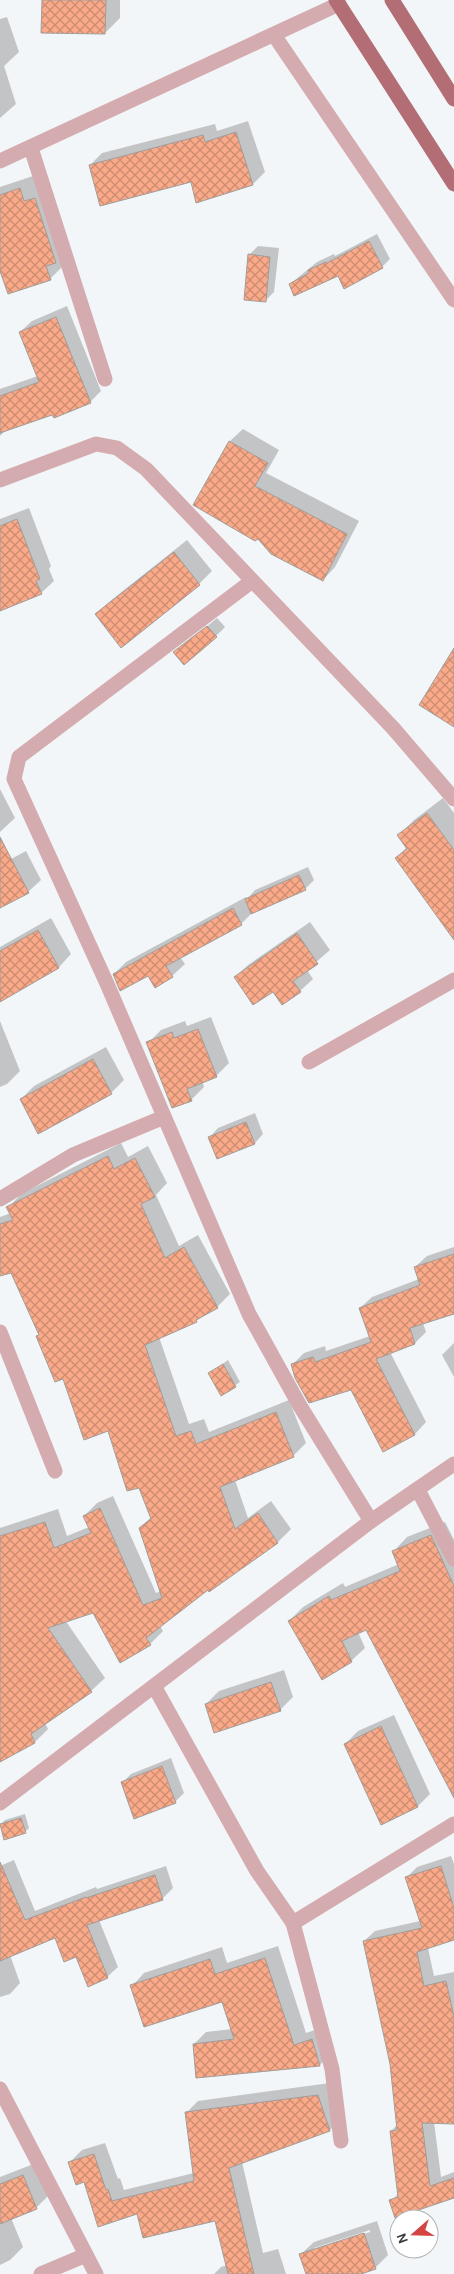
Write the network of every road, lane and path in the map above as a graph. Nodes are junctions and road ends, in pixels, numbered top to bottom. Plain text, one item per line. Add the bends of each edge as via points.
1 (392, 0) edge
2 (337, 2) edge
3 (274, 35) junction
4 (454, 97) edge
5 (31, 148) junction
6 (0, 161) edge
7 (454, 184) edge
8 (454, 300) edge
9 (105, 379) dead end
10 (0, 480) edge
11 (252, 581) junction
12 (454, 799) edge
13 (454, 980) edge
14 (309, 1062) dead end
15 (164, 1117) junction
16 (0, 1198) edge
17 (0, 1332) edge
18 (454, 1464) edge
19 (56, 1471) dead end
20 (418, 1490) junction
21 (371, 1521) junction
22 (454, 1559) edge
23 (154, 1686) junction
24 (0, 1803) edge
25 (454, 1824) edge
26 (294, 1923) junction
27 (0, 2089) edge
28 (341, 2141) dead end
29 (86, 2255) junction
30 (41, 2274) edge
31 (96, 2274) edge

1 - 4 main road
2 - 3 street
2 - 7 main road
3 - 5 street
3 - 8 street
5 - 6 street
5 - 9 street
10 - 11 street via 96,444 117,448 146,469
11 - 12 street via 394,728
11 - 15 street via 19,757 14,780
13 - 14 street
15 - 16 street via 74,1156
15 - 21 street via 248,1314
17 - 19 street
18 - 20 street
20 - 21 street
20 - 22 street
21 - 23 street
23 - 24 street
23 - 26 street via 256,1871
25 - 26 street
26 - 28 street via 332,2068
27 - 29 street
29 - 30 street
29 - 31 street

